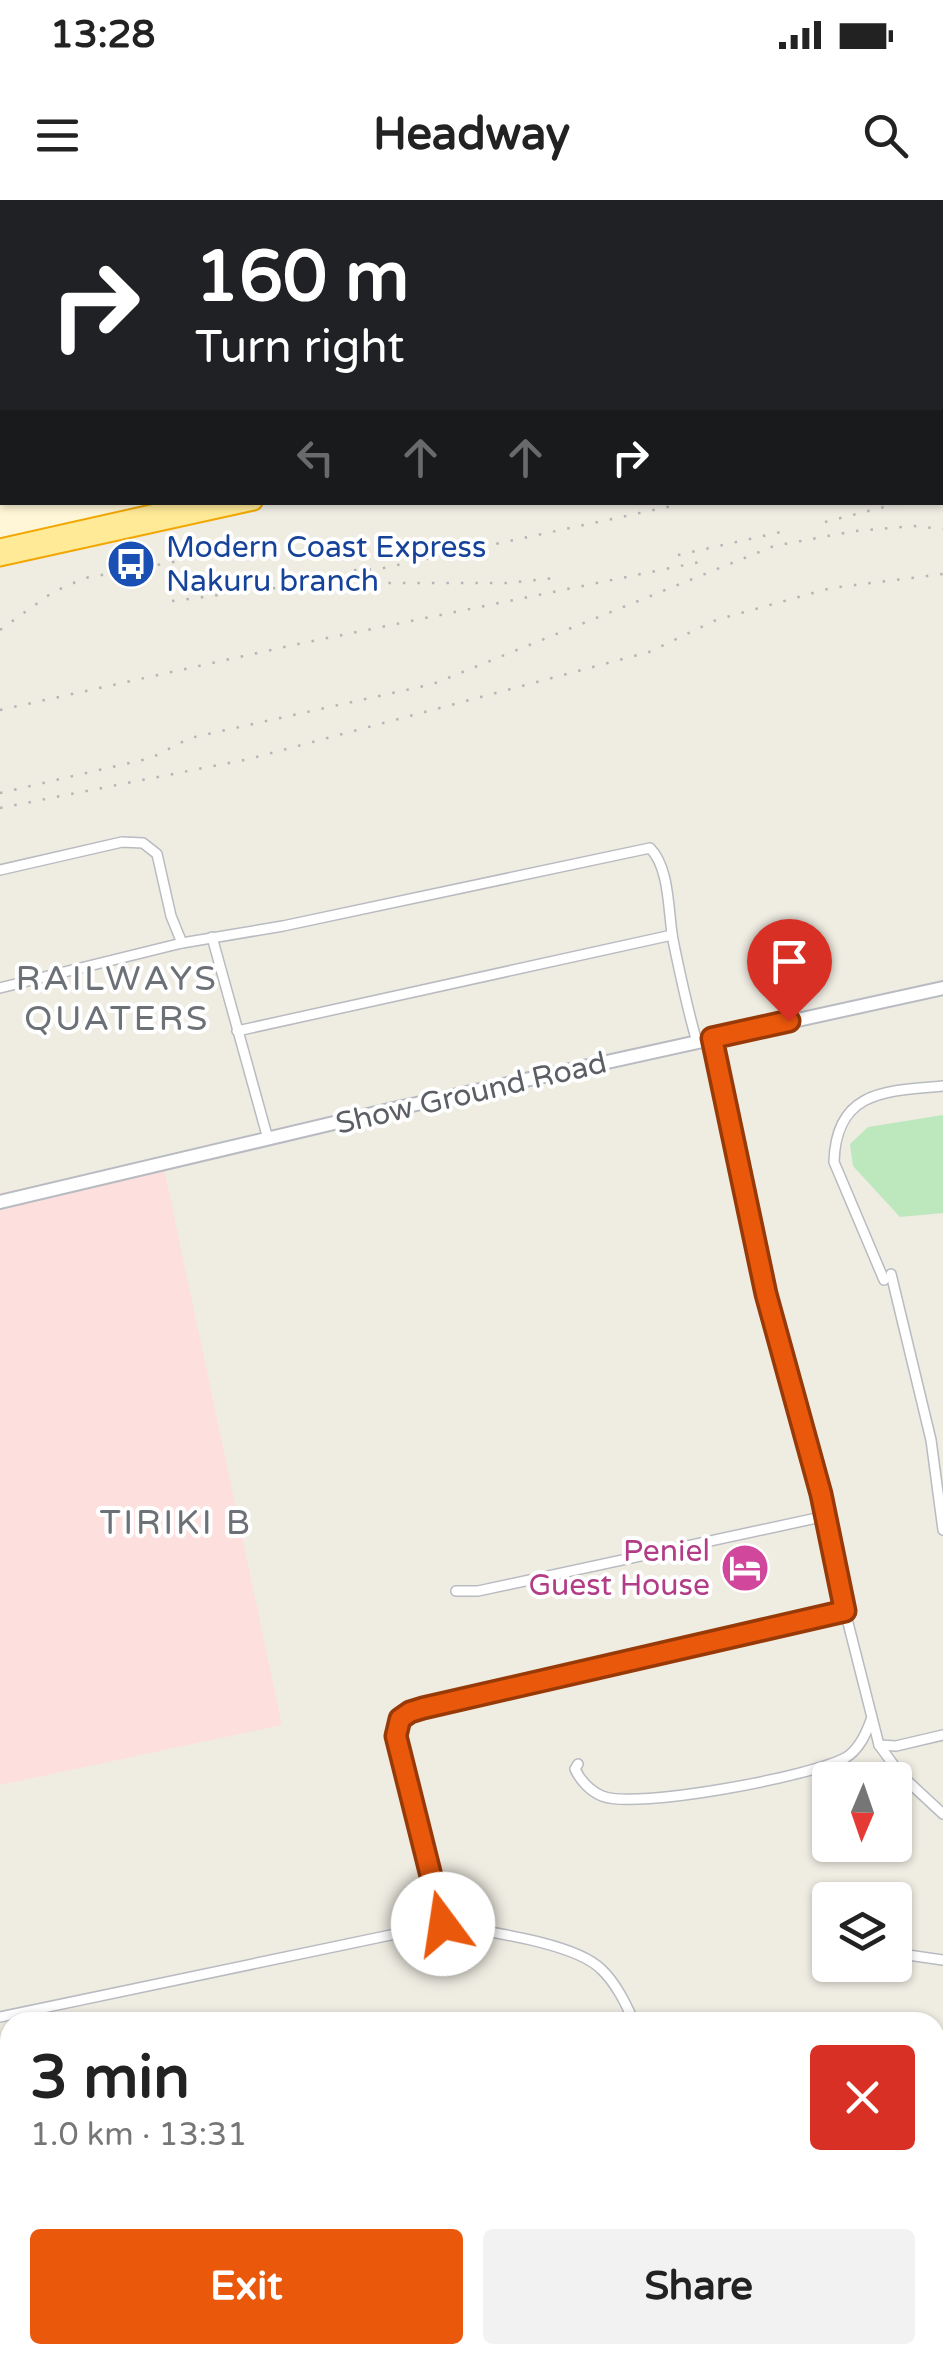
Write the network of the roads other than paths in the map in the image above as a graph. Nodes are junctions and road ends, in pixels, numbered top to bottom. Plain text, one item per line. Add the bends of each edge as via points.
1 (174, 505) edge
2 (240, 505) edge
3 (130, 510) edge
4 (0, 547) edge
5 (0, 558) edge
6 (0, 870) edge
7 (672, 935) junction
8 (212, 938) junction
9 (182, 943) junction
10 (0, 988) edge
11 (943, 988) edge
12 (237, 1031) junction
13 (712, 1038) junction
14 (697, 1042) junction
15 (943, 1086) edge
16 (268, 1140) junction
17 (0, 1202) edge
18 (826, 1516) junction
19 (943, 1530) edge
20 (456, 1591) dead end
21 (845, 1611) junction
22 (872, 1717) junction
23 (943, 1735) edge
24 (879, 1745) junction
25 (578, 1764) dead end
26 (943, 1814) edge
27 (443, 1924) junction
28 (912, 1956) edge
29 (943, 1960) edge
30 (24, 2012) edge
31 (629, 2012) edge

1 - 3 highway
2 - 5 highway
3 - 4 highway
6 - 9 street via 143,842 156,854
7 - 8 street via 658,860 646,848
7 - 12 street
7 - 14 street
8 - 9 street
8 - 12 street
9 - 10 street
11 - 13 main road, Show Ground Road
12 - 16 street
13 - 14 main road, Show Ground Road
13 - 18 street via 766,1294
14 - 16 main road, Show Ground Road
15 - 19 street via 861,1100 840,1124 834,1143 834,1162 887,1277 931,1440
16 - 17 main road, Show Ground Road
18 - 20 street
18 - 21 street
21 - 22 street
21 - 27 street via 423,1708 400,1719 396,1736
22 - 24 street
22 - 25 street via 847,1757 671,1798 602,1796 578,1777
23 - 24 street
24 - 26 street via 900,1775
27 - 30 street
27 - 31 street via 585,1957 601,1969
28 - 29 street

